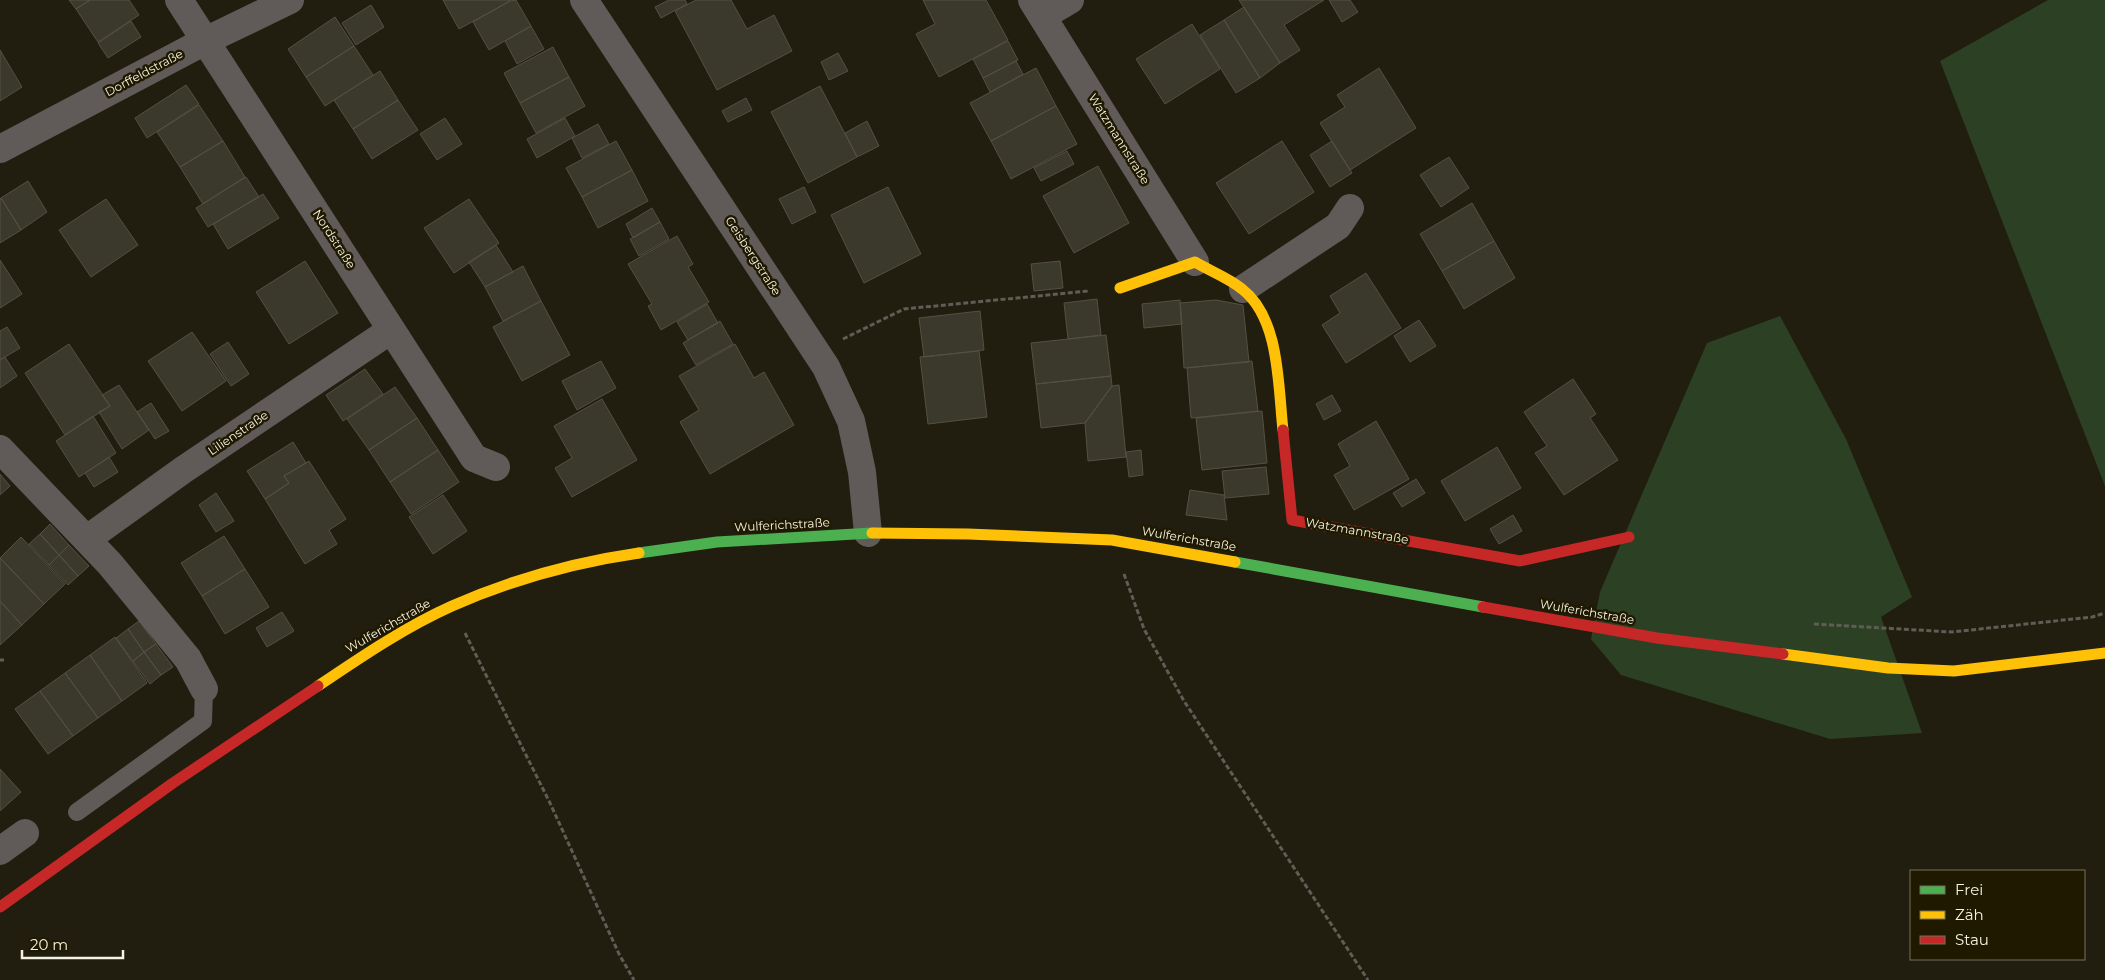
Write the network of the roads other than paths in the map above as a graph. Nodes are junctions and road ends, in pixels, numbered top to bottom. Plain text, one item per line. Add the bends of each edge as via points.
1 (179, 0) edge
2 (290, 0) edge
3 (584, 0) edge
4 (1070, 0) edge
5 (1038, 8) edge
6 (205, 41) junction
7 (0, 149) edge
8 (1350, 208) dead end
9 (1195, 262) junction
10 (1120, 288) road end
11 (1243, 289) junction
12 (391, 330) junction
13 (0, 449) edge
14 (496, 467) dead end
15 (868, 534) junction
16 (1629, 537) dead end
17 (86, 539) junction
18 (2105, 653) edge
19 (204, 689) joint
20 (77, 812) dead end
21 (25, 833) dead end
22 (0, 851) edge
23 (0, 907) edge

1 - 6 street, Nordstraße
2 - 6 street, Dorffeldstraße
3 - 15 street, Geisbergstraße via 826,367 851,421 862,472
4 - 5 street, Watzmannstraße
5 - 9 street, Watzmannstraße
6 - 7 street, Dorffeldstraße
6 - 12 street, Nordstraße
8 - 11 street via 1338,226
9 - 10 main road
9 - 11 main road, Watzmannstraße
11 - 16 main road, Watzmannstraße via 1262,312 1274,345 1292,520 1520,561
12 - 14 street, Nordstraße via 474,458
12 - 17 street, Lilienstraße
13 - 17 street
15 - 18 main road, Wulferichstraße via 1112,540 1657,638 1888,668 1954,671
15 - 23 main road, Wulferichstraße via 717,542 613,557 537,575 452,606 384,642 173,783
17 - 19 street via 188,659
19 - 20 lane via 203,721
21 - 22 street

